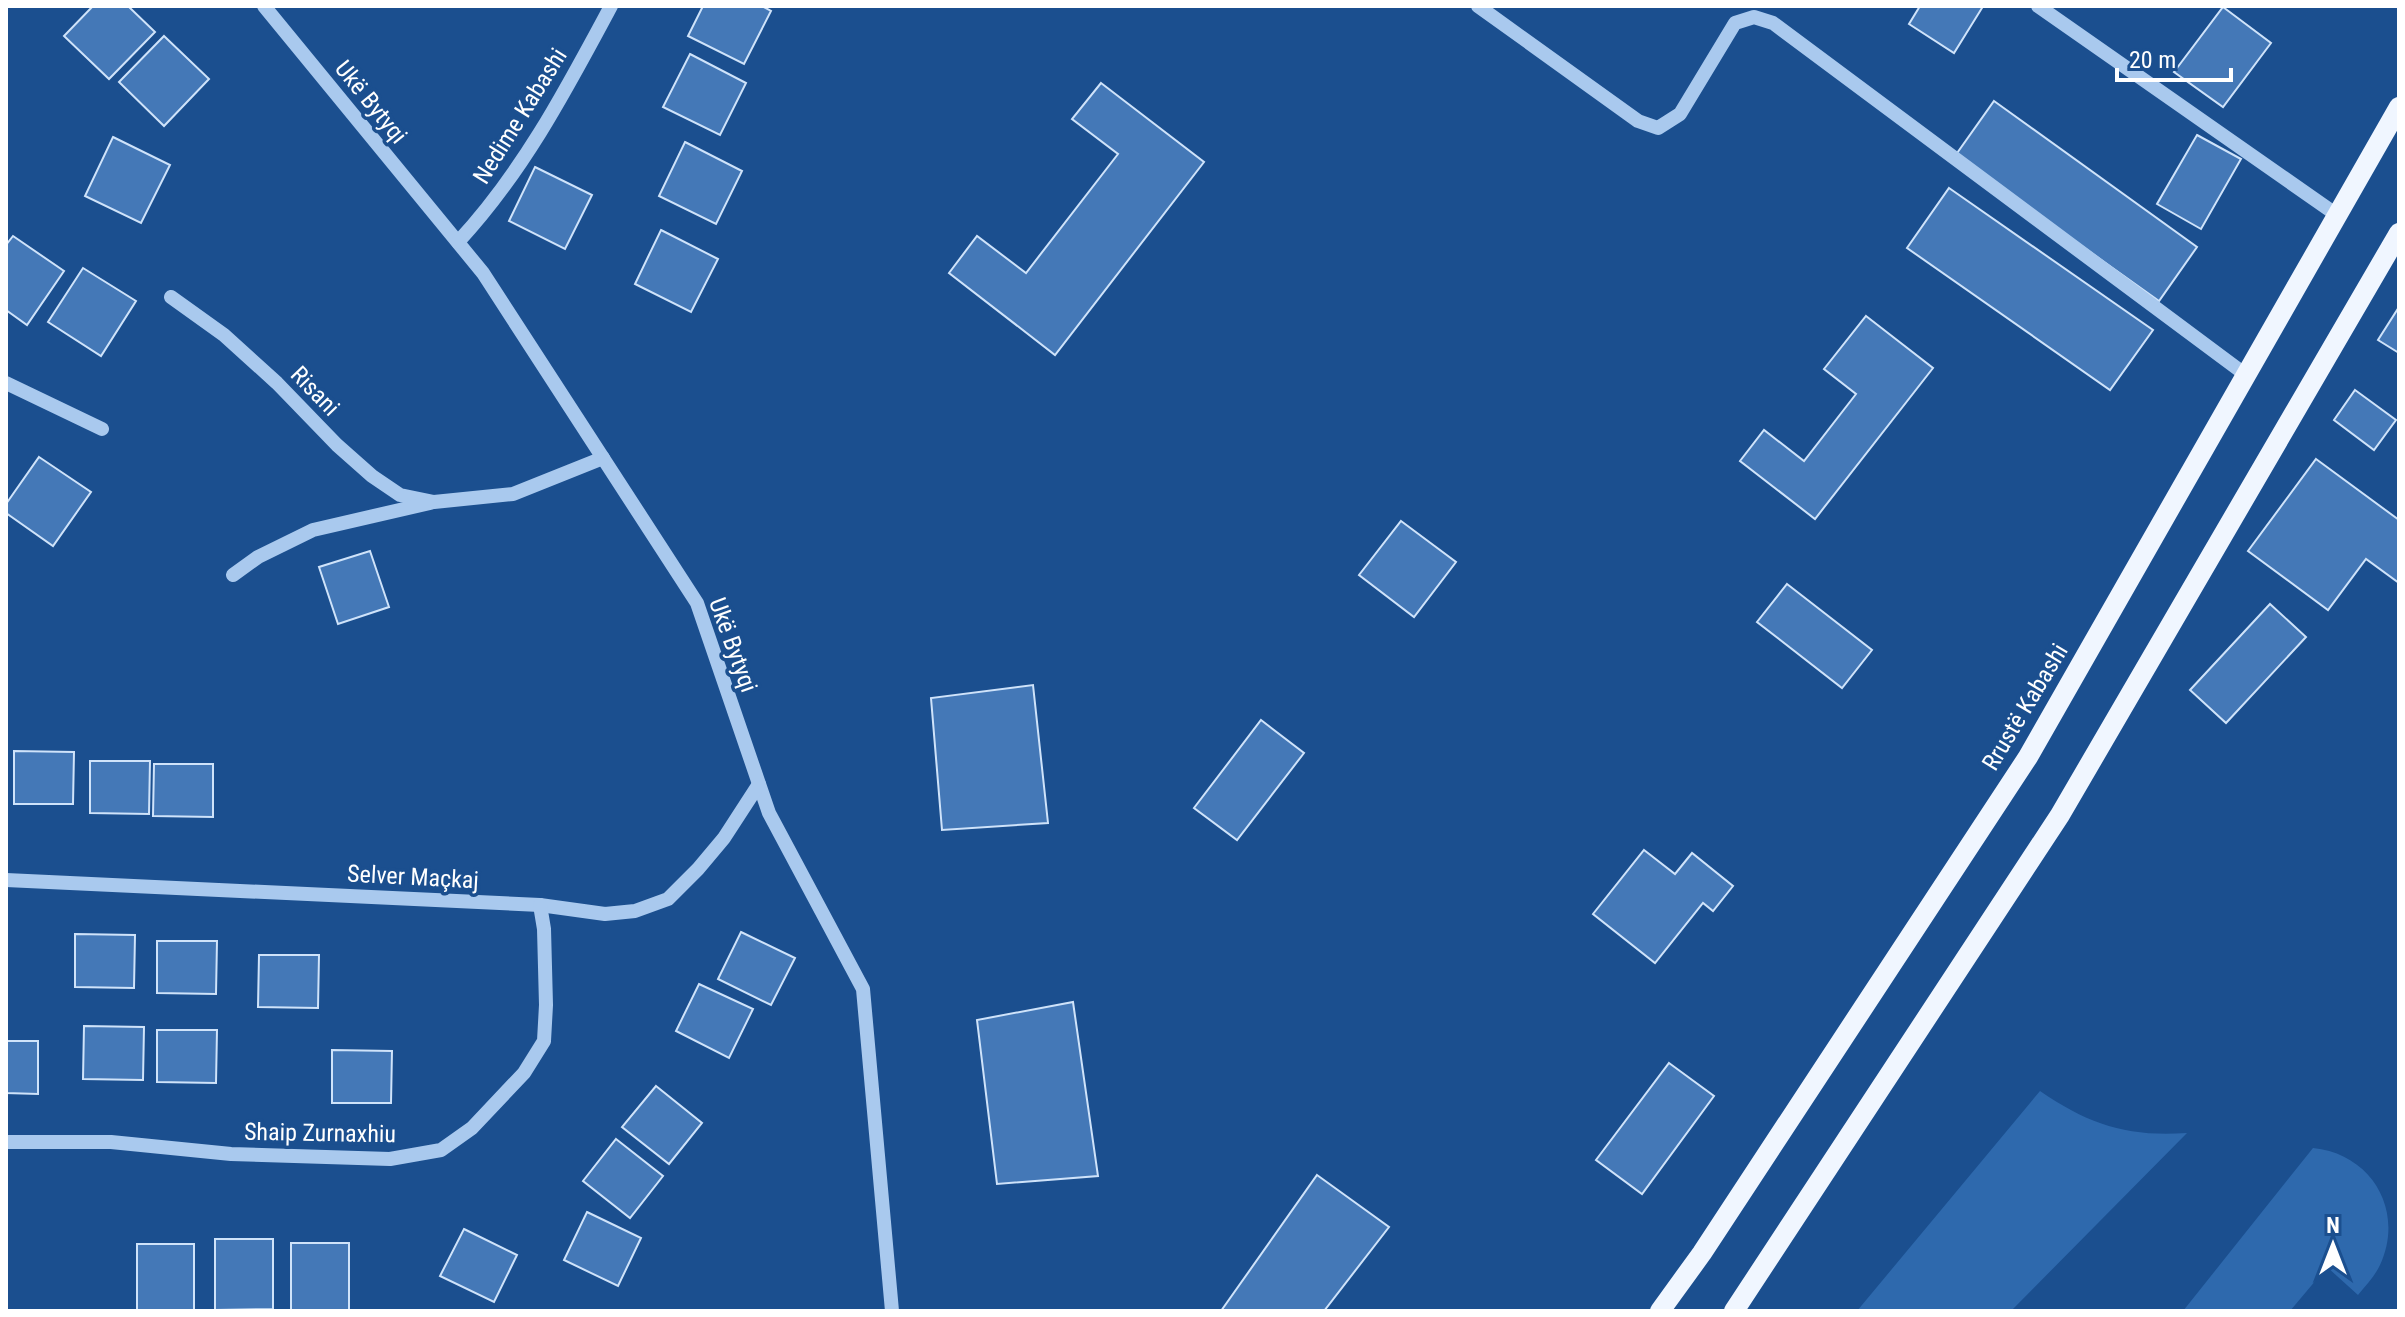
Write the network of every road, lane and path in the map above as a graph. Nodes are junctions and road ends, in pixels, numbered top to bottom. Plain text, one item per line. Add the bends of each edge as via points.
1 (264, 6) edge
2 (611, 6) edge
3 (1478, 6) edge
4 (2038, 6) edge
5 (2399, 107) edge
6 (2337, 215) junction
7 (2398, 237) edge
8 (458, 242) junction
9 (171, 297) dead end
10 (2246, 375) junction
11 (6, 383) edge
12 (102, 429) dead end
13 (603, 458) junction
14 (434, 502) junction
15 (233, 575) dead end
16 (759, 784) junction
17 (6, 880) edge
18 (540, 905) junction
19 (6, 1142) edge
20 (892, 1311) edge
21 (1660, 1311) edge
22 (1734, 1311) edge

1 - 8 street, Ukë Bytyqi
2 - 8 street, Nedime Kabashi via 526,158
3 - 10 street via 1638,121 1658,128 1680,114 1735,23 1754,17 1773,23
4 - 6 street
5 - 6 main road, Rrustë Kabashi
6 - 10 main road, Rrustë Kabashi
7 - 22 main road via 2060,815
8 - 13 street, Ukë Bytyqi
9 - 14 street, Risani via 224,335 372,476 400,495
10 - 21 main road, Rrustë Kabashi via 2028,757
11 - 12 street
13 - 14 street, Risani via 513,494
13 - 16 street, Ukë Bytyqi via 697,603
14 - 15 street, Risani via 313,530
16 - 18 street, Selver Maçkaj via 724,838 668,899 635,911 605,914
16 - 20 street, Ukë Bytyqi via 769,813 863,989
17 - 18 street, Selver Maçkaj
18 - 19 street, Shaip Zurnaxhiu via 544,1041 524,1073 472,1128 441,1150 390,1159 231,1154 111,1142

